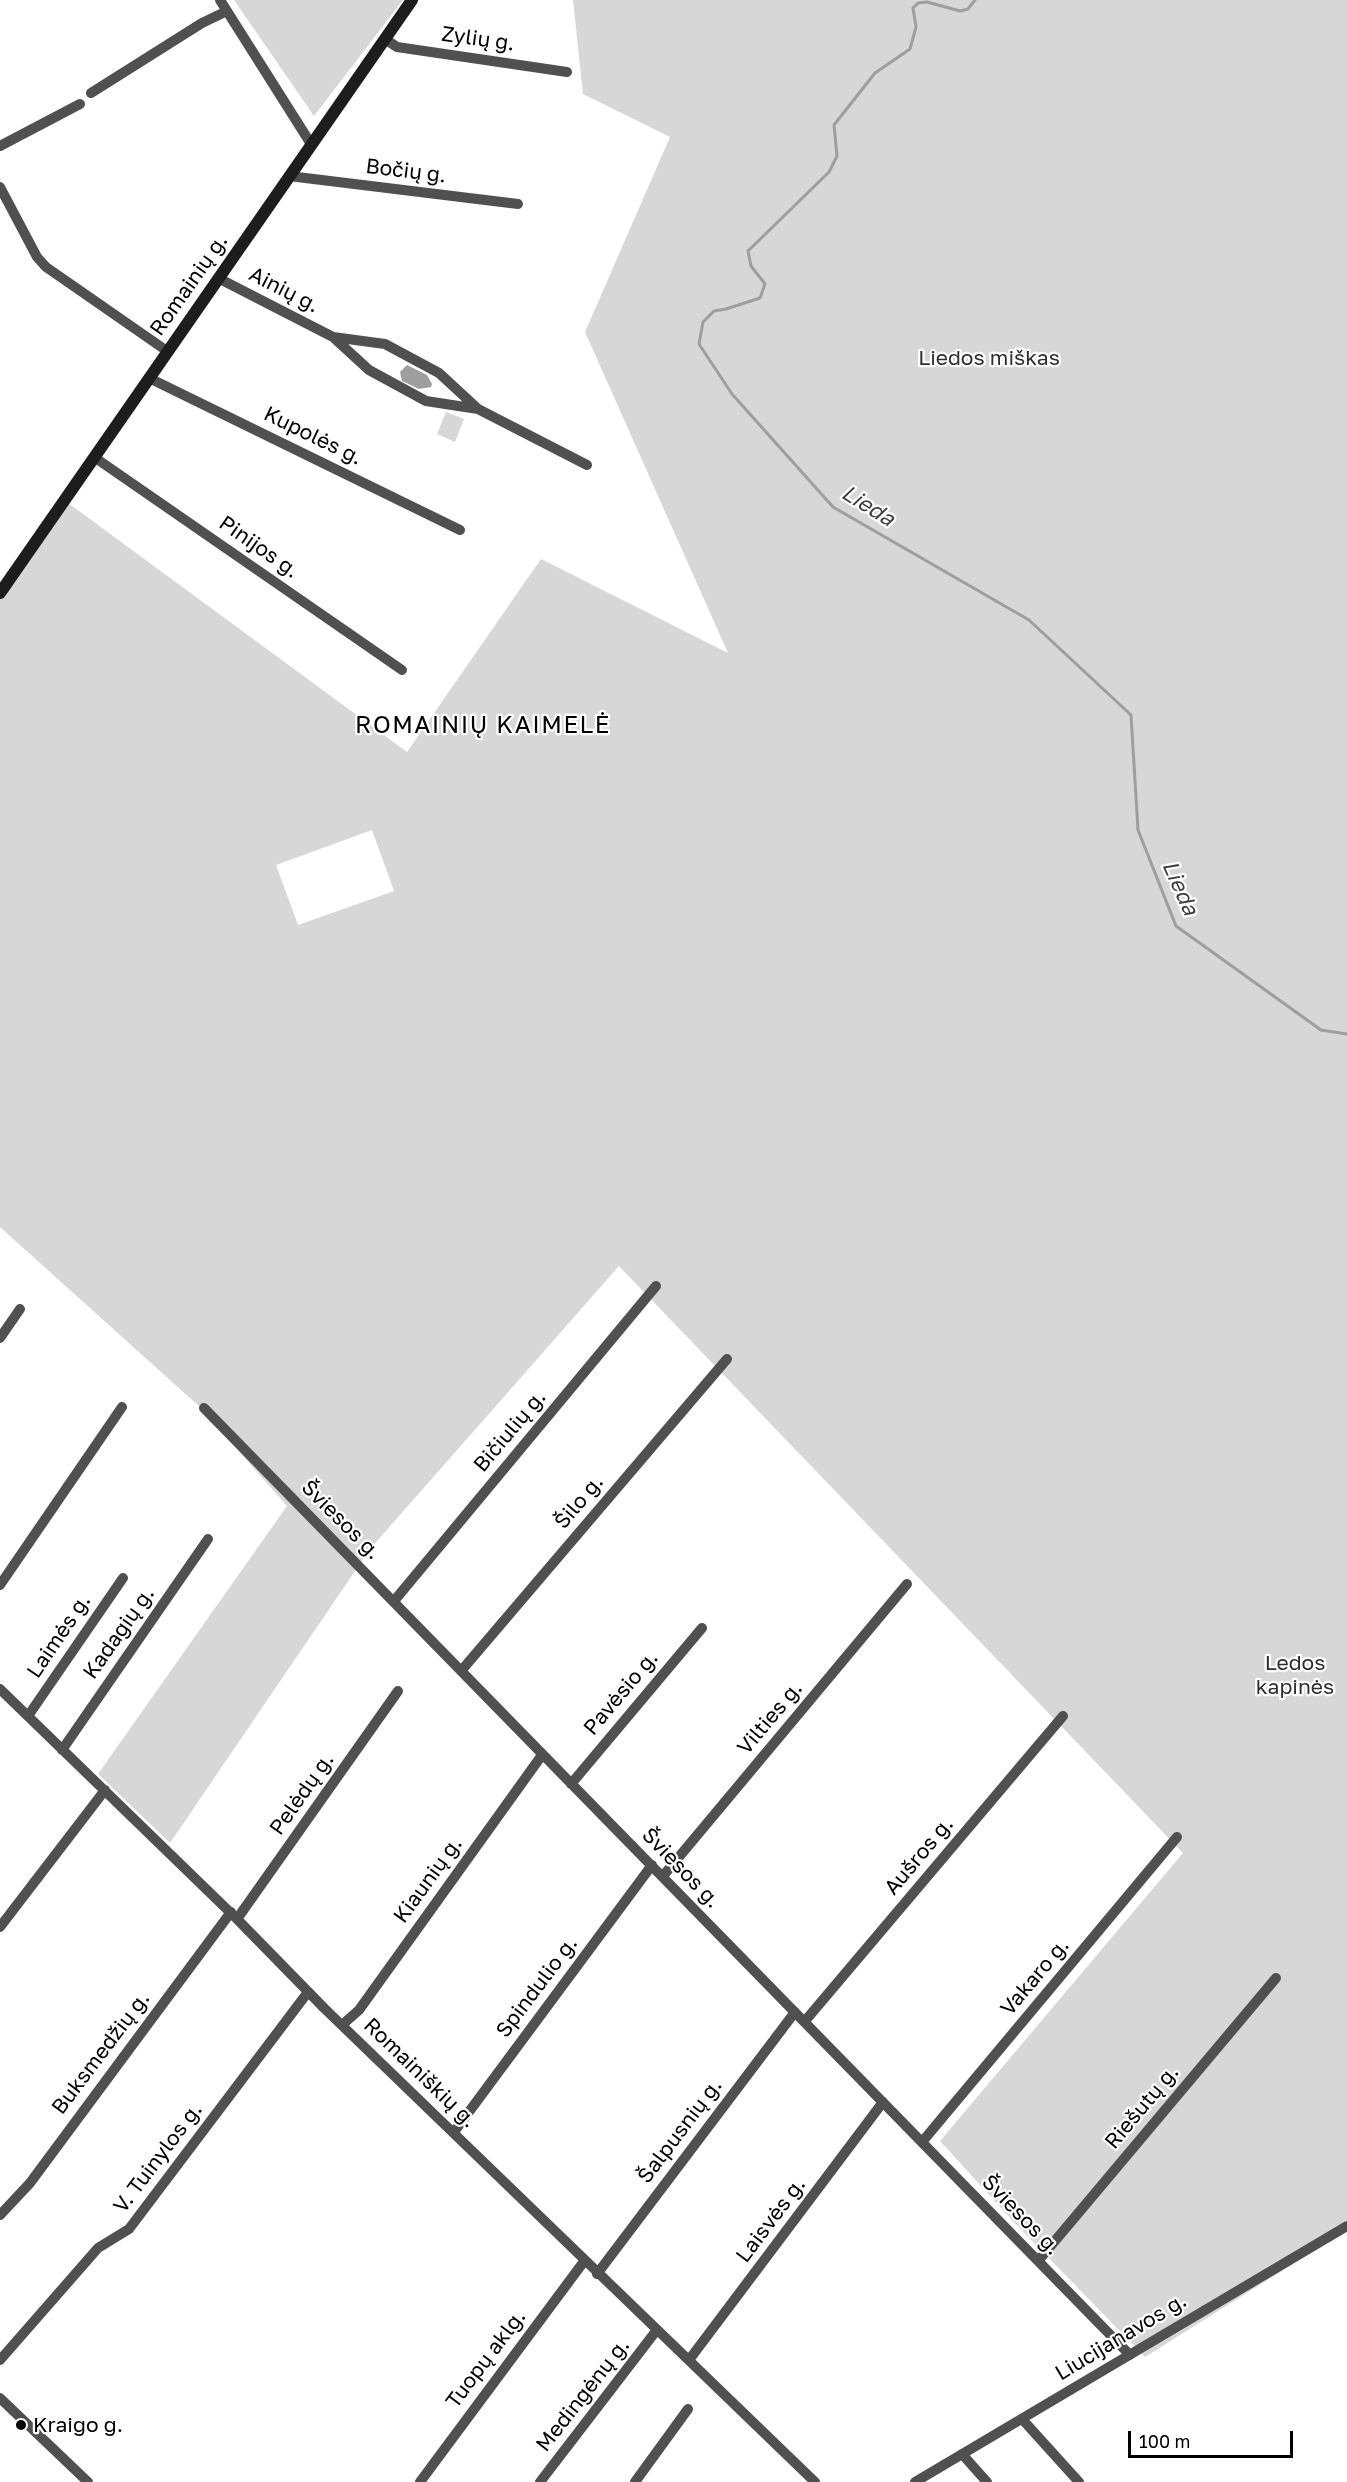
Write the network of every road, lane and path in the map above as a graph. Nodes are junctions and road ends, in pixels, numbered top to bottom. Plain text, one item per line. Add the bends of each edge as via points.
1 (220, 0) edge
2 (412, 0) edge
3 (227, 10) junction
4 (385, 39) junction
5 (567, 72) dead end
6 (91, 93) dead end
7 (80, 104) dead end
8 (311, 144) junction
9 (0, 146) edge
10 (289, 176) junction
11 (0, 187) edge
12 (518, 204) dead end
13 (218, 278) junction
14 (333, 337) junction
15 (167, 351) junction
16 (149, 378) junction
17 (478, 409) junction
18 (94, 457) junction
19 (587, 465) dead end
20 (460, 530) dead end
21 (2, 586) edge
22 (402, 670) dead end
23 (656, 1286) dead end
24 (20, 1309) dead end
25 (0, 1338) edge
26 (727, 1359) dead end
27 (122, 1407) dead end
28 (204, 1408) dead end
29 (208, 1539) dead end
30 (123, 1578) dead end
31 (907, 1584) dead end
32 (0, 1585) edge
33 (394, 1601) junction
34 (702, 1628) dead end
35 (461, 1671) junction
36 (0, 1689) edge
37 (398, 1691) dead end
38 (28, 1716) junction
39 (1063, 1716) dead end
40 (62, 1750) junction
41 (542, 1755) junction
42 (571, 1784) junction
43 (105, 1790) junction
44 (1177, 1837) dead end
45 (652, 1865) junction
46 (663, 1876) junction
47 (234, 1915) junction
48 (0, 1927) edge
49 (1276, 1978) dead end
50 (308, 1992) junction
51 (795, 2012) junction
52 (804, 2021) junction
53 (342, 2025) junction
54 (883, 2102) junction
55 (454, 2132) junction
56 (922, 2142) junction
57 (0, 2215) edge
58 (1347, 2226) edge
59 (585, 2260) junction
60 (1038, 2261) junction
61 (597, 2274) junction
62 (656, 2331) junction
63 (1130, 2355) junction
64 (0, 2360) edge
65 (690, 2360) junction
66 (0, 2398) edge
67 (688, 2409) dead end
68 (1022, 2419) junction
69 (962, 2454) junction
70 (88, 2482) edge
71 (420, 2482) edge
72 (540, 2482) edge
73 (636, 2482) edge
74 (815, 2482) edge
75 (915, 2482) edge
76 (987, 2482) edge
77 (1079, 2482) edge

1 - 3 street
2 - 4 main road, Romainių g.
3 - 6 street
3 - 8 street
4 - 5 street, Zylių g. via 396,47
4 - 8 main road, Romainių g.
7 - 9 street
8 - 10 main road, Romainių g.
10 - 12 street, Bočių g.
10 - 13 main road, Romainių g.
11 - 15 street via 46,267
13 - 14 street, Ainių g.
13 - 15 main road, Romainių g.
14 - 17 street, Ainių g. via 369,370 426,401
14 - 17 street, Ainių g. via 385,344 439,373
15 - 16 main road, Romainių g.
16 - 18 main road, Romainių g.
16 - 20 street, Kupolės g.
17 - 19 street, Ainių g.
18 - 21 main road, Romainių g.
18 - 22 street, Pinijos g.
23 - 33 street, Bičiulių g.
24 - 25 street
26 - 35 street, Šilo g.
27 - 32 street
28 - 33 street, Šviesos g.
29 - 40 street, Kadagių g.
30 - 38 street, Laimės g.
31 - 46 street, Vilties g.
33 - 35 street, Šviesos g.
34 - 42 street, Pavėsio g.
35 - 41 street, Šviesos g.
36 - 38 street, Romainiškių g.
37 - 47 street, Pelėdų g.
38 - 40 street, Romainiškių g.
39 - 52 street, Aušros g.
40 - 43 street, Romainiškių g.
41 - 42 street, Šviesos g.
41 - 53 street, Kiaunių g. via 359,2010
42 - 45 street, Šviesos g.
43 - 47 street, Romainiškių g.
43 - 48 street
44 - 56 street, Vakaro g.
45 - 46 street, Šviesos g.
45 - 55 street, Spindulio g.
46 - 51 street, Šviesos g.
47 - 50 street, Romainiškių g.
47 - 57 street, Buksmedžių g. via 30,2182
49 - 60 street, Riešutų g.
50 - 53 street, Romainiškių g.
50 - 64 street, V. Tuinylos g. via 129,2229 98,2248
51 - 52 street, Šviesos g.
51 - 61 street, Šalpusnių g.
52 - 54 street, Šviesos g.
53 - 55 street, Romainiškių g.
54 - 56 street, Šviesos g.
54 - 65 street, Laisvės g.
55 - 59 street, Romainiškių g.
56 - 60 street, Šviesos g.
58 - 63 street, Liucijanavos g.
59 - 61 street, Romainiškių g.
59 - 71 street, Tuopų aklg.
60 - 63 street, Šviesos g.
61 - 62 street, Romainiškių g.
62 - 65 street, Romainiškių g.
62 - 72 street, Medingėnų g.
63 - 68 street, Liucijanavos g.
65 - 74 street, Romainiškių g.
66 - 70 street
67 - 73 street
68 - 69 street, Liucijanavos g.
68 - 77 street
69 - 75 street, Liucijanavos g.
69 - 76 street

